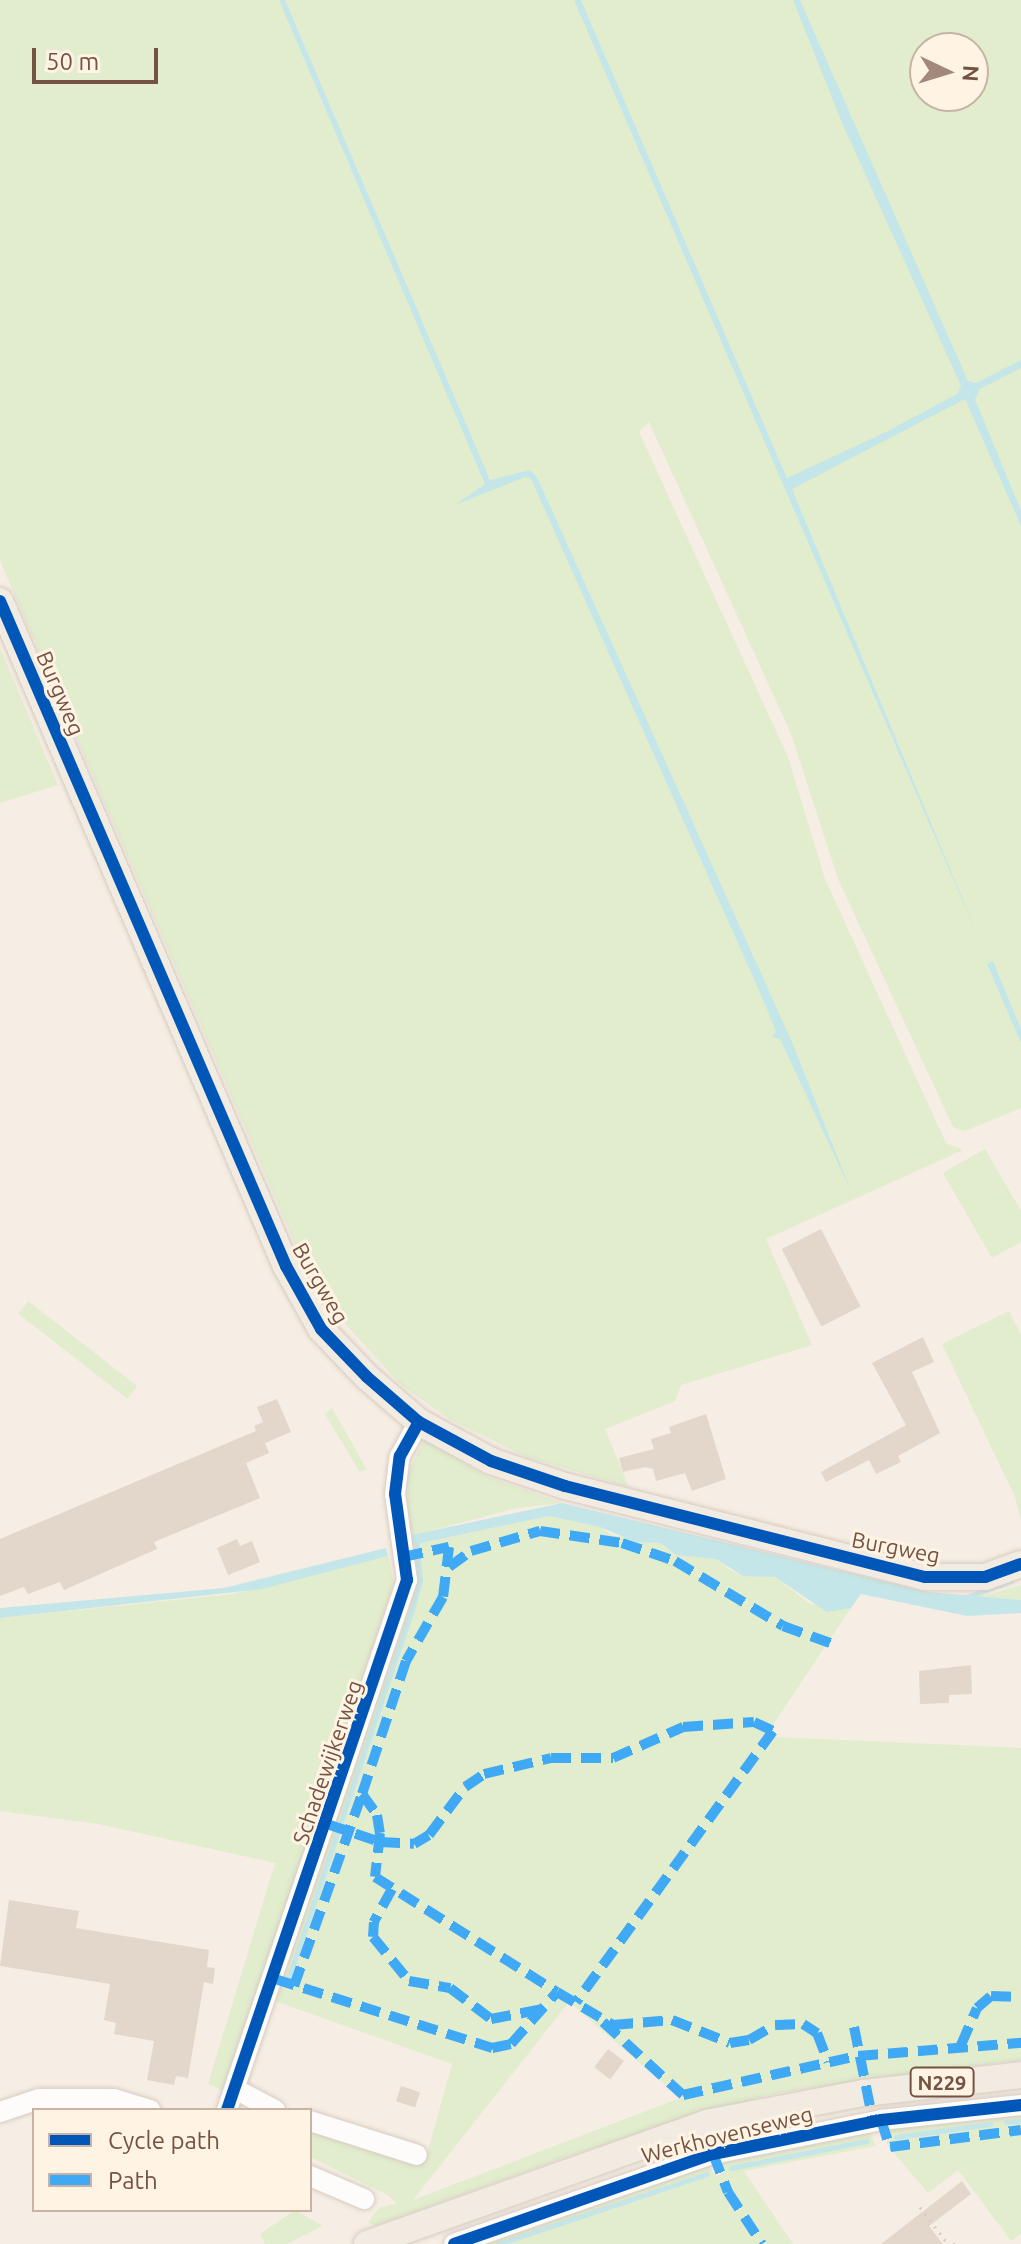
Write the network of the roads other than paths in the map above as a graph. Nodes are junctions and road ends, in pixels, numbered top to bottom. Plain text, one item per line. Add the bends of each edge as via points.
1 (0, 601) edge
2 (419, 1422) junction
3 (1021, 1564) edge
4 (1021, 2075) edge
5 (237, 2090) junction
6 (1021, 2105) edge
7 (143, 2108) edge
8 (228, 2108) edge
9 (271, 2108) edge
10 (0, 2112) edge
11 (312, 2122) edge
12 (417, 2155) dead end
13 (312, 2177) edge
14 (364, 2199) dead end
15 (367, 2244) edge
16 (454, 2244) edge

1 - 2 main road, Burgweg via 286,1266 321,1329
2 - 3 main road, Burgweg via 491,1461 565,1486 925,1577 985,1577
2 - 5 street, Schadewijkerweg via 400,1456 395,1494 407,1580
4 - 15 main road, Werkhovenseweg / N229 via 878,2090 706,2123
5 - 8 street, Schadewijkerweg
5 - 9 street
6 - 16 street, Werkhovenseweg via 881,2120 727,2151 579,2197
7 - 10 street via 114,2099 39,2099
11 - 12 street
13 - 14 street

